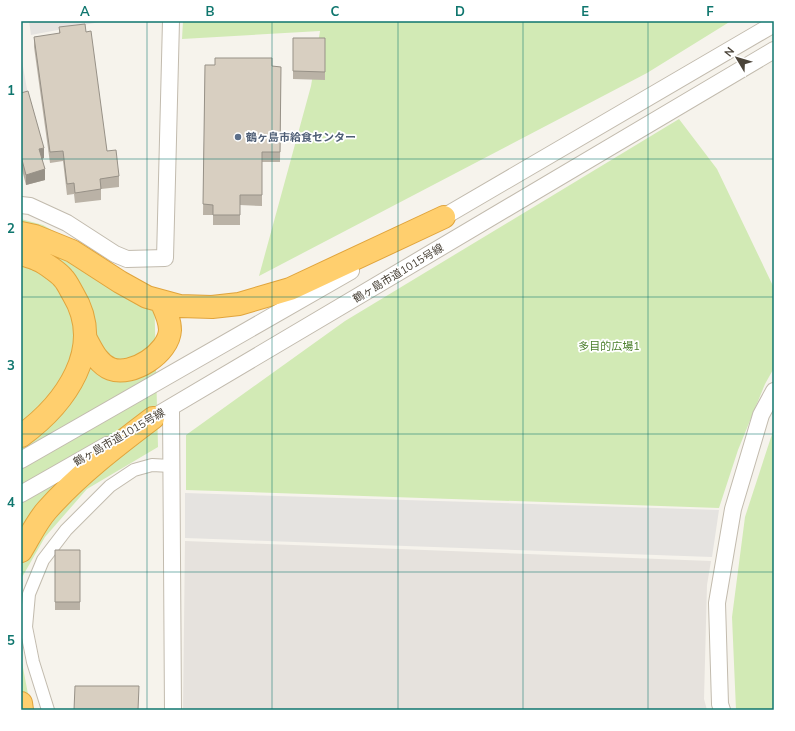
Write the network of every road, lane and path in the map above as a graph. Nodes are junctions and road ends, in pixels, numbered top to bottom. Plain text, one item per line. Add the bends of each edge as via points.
1 (171, 21) edge
2 (774, 24) edge
3 (774, 50) edge
4 (21, 205) edge
5 (444, 217) junction
6 (21, 232) edge
7 (21, 254) edge
8 (161, 301) junction
9 (86, 339) junction
10 (774, 391) edge
11 (162, 413) junction
12 (21, 436) edge
13 (21, 460) edge
14 (171, 466) junction
15 (21, 494) edge
16 (21, 551) edge
17 (21, 703) edge
18 (22, 710) edge
19 (48, 710) edge
20 (173, 710) edge
21 (722, 710) edge

1 - 4 street via 165,258 127,259 114,254 67,223 30,206
2 - 5 street
3 - 11 street, 鶴ヶ島市道1015号線
5 - 8 highway via 290,289 238,304 212,307 180,306
5 - 13 street
6 - 8 highway via 72,251 120,282 147,297
7 - 9 highway via 39,260 63,278 82,314
8 - 9 highway via 170,331 167,340 161,351 134,368 122,371 111,369 100,362
9 - 12 highway via 80,364 67,390 49,412
10 - 21 street via 761,415 733,509 718,603
11 - 14 street
11 - 15 street, 鶴ヶ島市道1015号線
11 - 16 highway via 109,452 46,511
14 - 19 street via 152,465 134,470 110,486 66,530 43,560 29,594 26,627 33,662
14 - 20 street
17 - 18 highway

